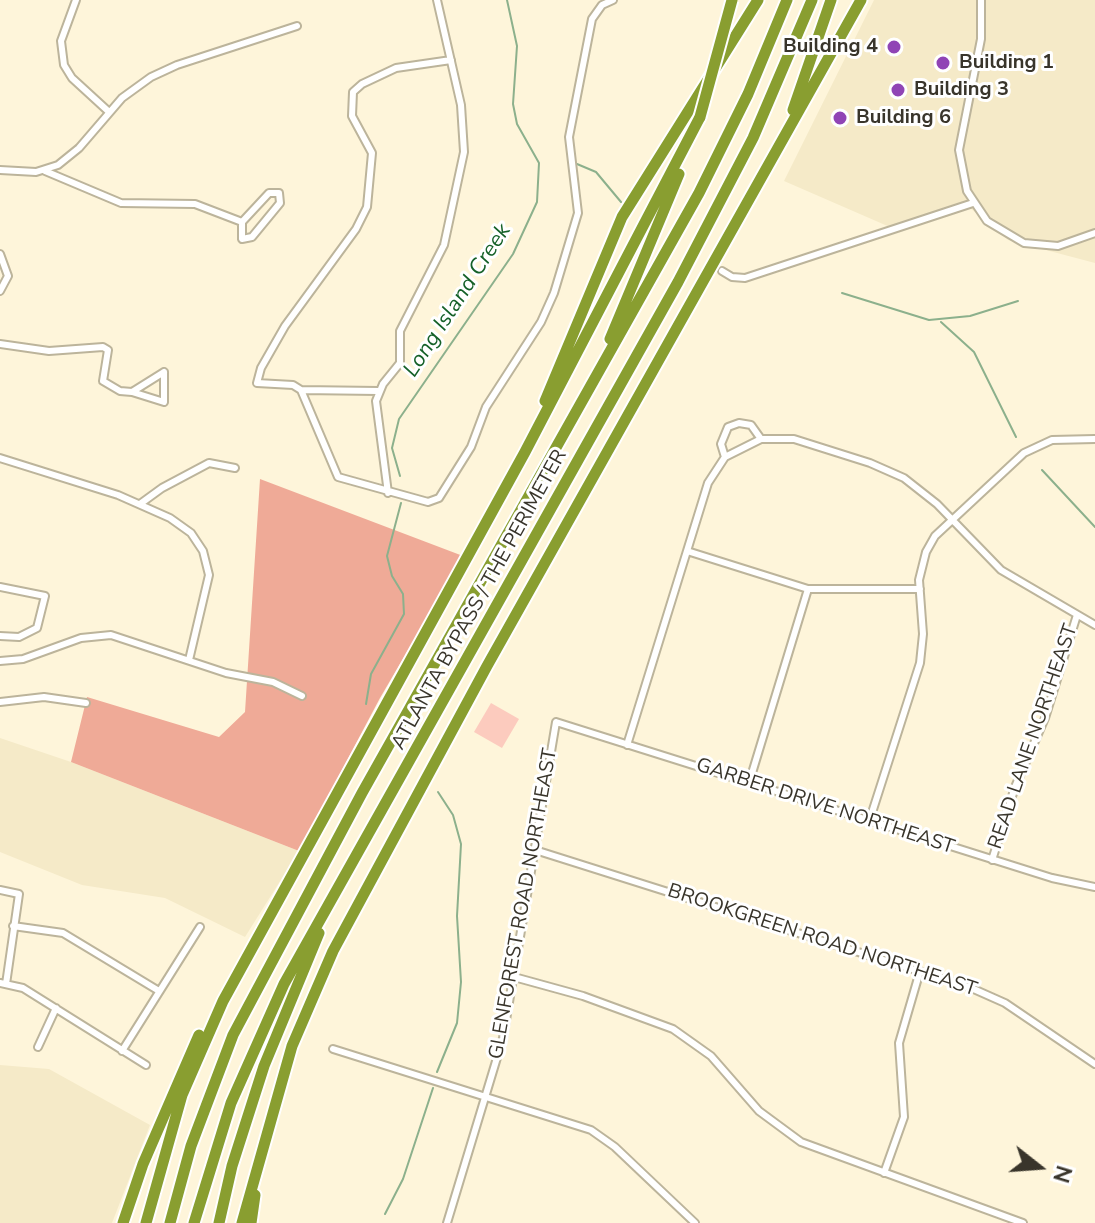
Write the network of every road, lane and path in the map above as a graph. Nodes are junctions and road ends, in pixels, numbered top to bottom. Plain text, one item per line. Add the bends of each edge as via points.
1 (76, 0) edge
2 (437, 0) edge
3 (613, 0) edge
4 (732, 0) edge
5 (758, 0) edge
6 (787, 0) edge
7 (812, 0) edge
8 (831, 0) edge
9 (861, 0) edge
10 (981, 0) edge
11 (297, 26) dead end
12 (451, 60) junction
13 (108, 111) junction
14 (700, 117) junction
15 (783, 137) junction
16 (0, 170) edge
17 (45, 171) junction
18 (973, 203) junction
19 (242, 222) junction
20 (1095, 233) edge
21 (0, 254) edge
22 (722, 271) dead end
23 (0, 291) edge
24 (0, 344) edge
25 (593, 383) junction
26 (301, 390) junction
27 (378, 391) junction
28 (132, 392) junction
29 (761, 439) junction
30 (1095, 439) edge
31 (525, 452) junction
32 (725, 457) junction
33 (0, 458) edge
34 (235, 468) dead end
35 (388, 493) junction
36 (140, 504) junction
37 (951, 520) junction
38 (687, 551) junction
39 (0, 587) edge
40 (808, 589) junction
41 (920, 589) junction
42 (1077, 615) junction
43 (1095, 625) edge
44 (0, 636) edge
45 (189, 660) junction
46 (0, 661) edge
47 (302, 696) dead end
48 (0, 702) edge
49 (86, 703) dead end
50 (556, 722) joint
51 (627, 745) junction
52 (749, 783) junction
53 (869, 822) junction
54 (535, 850) junction
55 (992, 860) junction
56 (348, 870) junction
57 (1095, 887) edge
58 (0, 890) edge
59 (273, 916) junction
60 (13, 926) junction
61 (200, 927) dead end
62 (920, 971) junction
63 (514, 977) junction
64 (3, 983) edge
65 (159, 991) junction
66 (56, 1008) junction
67 (38, 1047) dead end
68 (333, 1049) dead end
69 (122, 1051) junction
70 (1095, 1064) edge
71 (146, 1065) dead end
72 (486, 1096) junction
73 (266, 1132) junction
74 (884, 1173) junction
75 (123, 1223) edge
76 (146, 1223) edge
77 (170, 1223) edge
78 (194, 1223) edge
79 (219, 1223) edge
80 (242, 1223) edge
81 (251, 1223) edge
82 (447, 1223) edge
83 (695, 1223) edge
84 (1023, 1223) edge

1 - 13 street via 61,41 64,65
2 - 12 street
3 - 35 street via 592,19 569,137 578,213 548,308 486,407 471,447 439,498 428,502
4 - 14 highway, bridge
5 - 31 highway via 622,217
6 - 25 highway, ATLANTA BYPASS / THE PERIMETER via 716,160
7 - 56 highway, ATLANTA BYPASS / THE PERIMETER via 753,138 678,282
8 - 15 highway
9 - 15 highway
10 - 18 street via 981,39 959,150 961,176
11 - 13 street via 168,68
12 - 26 street via 396,68 353,92 352,116 372,153 367,207 285,326 258,376 257,383
12 - 27 street via 464,126 460,179 444,245 400,331 400,363
13 - 17 street via 71,157
14 - 25 highway
14 - 31 highway
15 - 73 highway via 361,897 292,1046
16 - 17 street
17 - 19 street via 121,203 195,204
18 - 20 street via 995,228 1024,243 1058,246
18 - 22 street via 745,278
19 - 19 street via 269,193 279,193 280,203 252,237 242,239
21 - 23 street via 8,276
24 - 28 street via 49,351 103,347 108,350 103,381
25 - 77 highway, ATLANTA BYPASS / THE PERIMETER via 362,793 233,1035 191,1146
26 - 27 street
26 - 35 street via 338,477
27 - 35 street via 375,411
28 - 28 street via 143,386 164,372 164,402
29 - 32 street
29 - 32 street via 751,425 728,427 721,444
29 - 37 street via 794,439 884,468 920,489
30 - 37 street via 1052,440 1024,453
31 - 59 highway
32 - 38 street via 708,483
33 - 36 street
34 - 36 street via 209,463
36 - 45 street via 191,533 203,551 209,575
37 - 41 street via 926,552
37 - 42 street via 1001,570
38 - 40 street
38 - 51 street
39 - 44 street via 45,596 37,628 19,637
40 - 41 street
40 - 52 street
41 - 53 street via 920,663
42 - 43 street
42 - 55 street, READ LANE NORTHEAST
45 - 46 street via 111,635
45 - 47 street via 273,682
48 - 49 street via 44,697
50 - 51 street, GARBER DRIVE NORTHEAST
50 - 54 street, GLENFOREST ROAD NORTHEAST
51 - 52 street, GARBER DRIVE NORTHEAST
52 - 53 street, GARBER DRIVE NORTHEAST
53 - 55 street, GARBER DRIVE NORTHEAST
54 - 62 street, BROOKGREEN ROAD NORTHEAST
54 - 63 street, GLENFOREST ROAD NORTHEAST
55 - 57 street, GARBER DRIVE NORTHEAST
56 - 78 highway, ATLANTA BYPASS / THE PERIMETER via 265,1025 218,1139
56 - 79 highway via 264,1066
58 - 60 street via 19,894
59 - 75 highway via 184,1064
59 - 76 highway via 201,1046 174,1119
60 - 64 street
60 - 65 street via 63,933
61 - 65 street
62 - 70 street, BROOKGREEN ROAD NORTHEAST via 994,997
62 - 74 street via 899,1043 904,1117
63 - 72 street, GLENFOREST ROAD NORTHEAST
63 - 74 street via 673,1029 711,1056 786,1133
64 - 66 street via 23,988
65 - 69 street
66 - 67 street
66 - 69 street
68 - 72 street
69 - 71 street
72 - 82 street, GLENFOREST ROAD NORTHEAST
72 - 83 street via 601,1136
73 - 80 highway
73 - 81 highway
74 - 84 street

